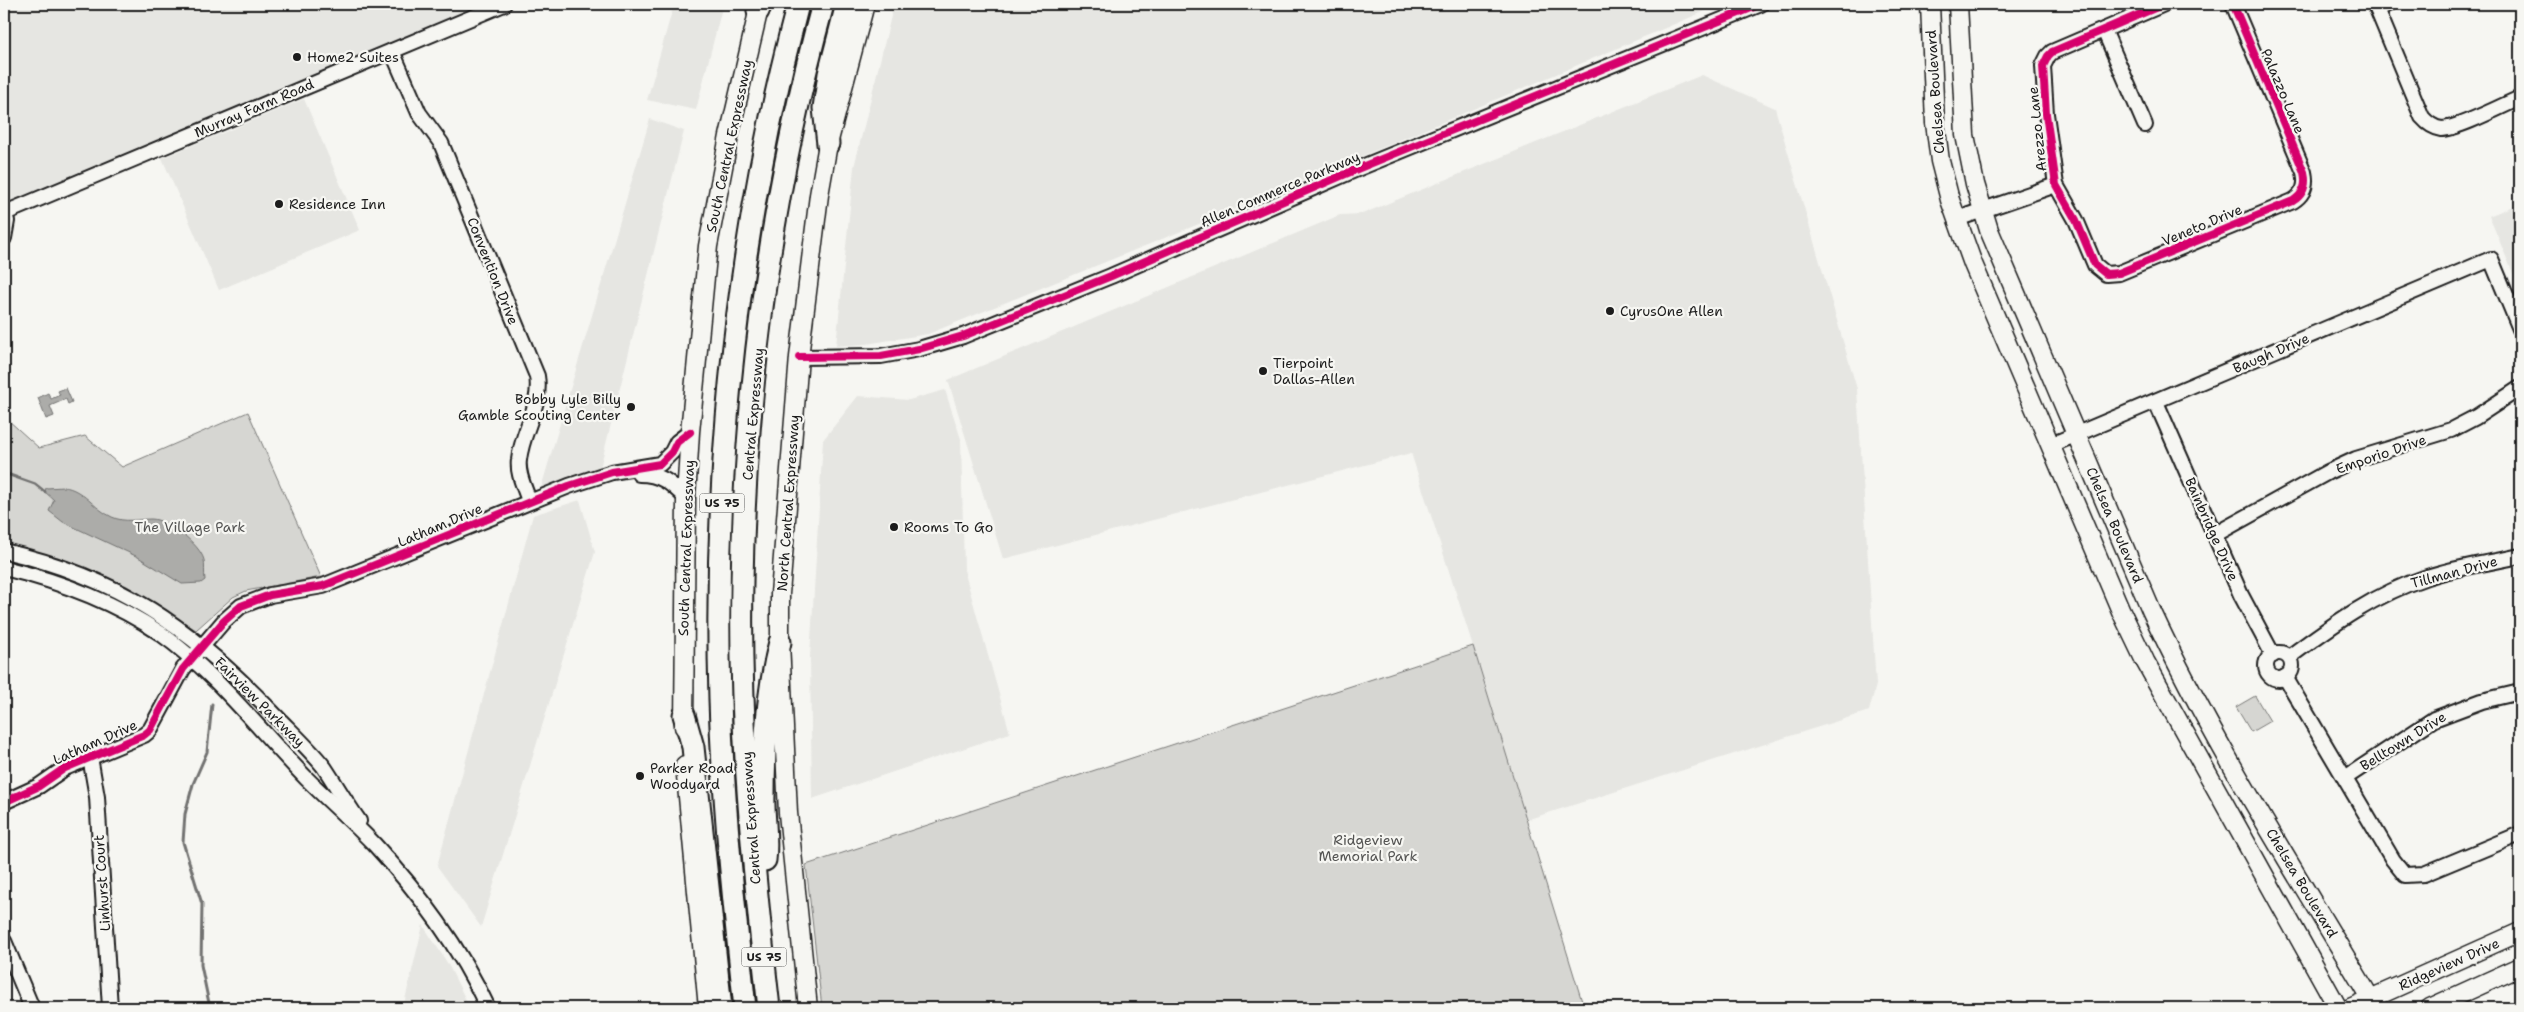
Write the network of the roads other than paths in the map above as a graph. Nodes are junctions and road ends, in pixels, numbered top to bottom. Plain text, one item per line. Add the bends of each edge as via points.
1 (504, 4) edge
2 (798, 4) edge
3 (822, 4) edge
4 (847, 4) edge
5 (864, 4) edge
6 (1761, 4) edge
7 (1930, 4) edge
8 (1958, 4) edge
9 (2164, 4) edge
10 (2233, 4) edge
11 (760, 6) edge
12 (2380, 6) edge
13 (2104, 30) junction
14 (392, 50) junction
15 (2520, 98) edge
16 (2145, 125) dead end
17 (828, 144) junction
18 (2056, 185) junction
19 (2304, 190) joint
20 (1982, 210) junction
21 (4, 213) edge
22 (1957, 219) junction
23 (4, 238) edge
24 (2106, 274) joint
25 (2520, 329) edge
26 (800, 357) junction
27 (2520, 388) edge
28 (2156, 402) junction
29 (690, 432) junction
30 (2077, 435) junction
31 (2051, 445) junction
32 (600, 477) junction
33 (686, 498) junction
34 (528, 501) junction
35 (2214, 535) junction
36 (4, 551) edge
37 (2520, 556) edge
38 (4, 568) edge
39 (780, 642) junction
40 (202, 646) junction
41 (2273, 654) junction
42 (2289, 657) junction
43 (190, 659) junction
44 (2285, 677) junction
45 (2520, 692) edge
46 (684, 715) junction
47 (90, 757) junction
48 (2345, 778) junction
49 (4, 802) edge
50 (2520, 834) edge
51 (374, 844) junction
52 (759, 915) junction
53 (2520, 932) edge
54 (4, 941) edge
55 (8, 965) edge
56 (2520, 967) edge
57 (2373, 1003) edge
58 (32, 1008) edge
59 (110, 1008) edge
60 (488, 1008) edge
61 (708, 1008) edge
62 (720, 1008) edge
63 (745, 1008) edge
64 (769, 1008) edge
65 (808, 1008) edge
66 (2338, 1008) edge
67 (2350, 1008) edge
68 (2430, 1008) edge

1 - 14 street, Murray Farm Road
2 - 63 highway, Central Expressway / US 75 via 769,132 747,252 734,354 722,501 719,631 722,743
3 - 52 highway, Central Expressway / US 75 via 775,225 750,425 742,626 748,792
4 - 17 highway via 824,108
5 - 17 main road, North Central Expressway
6 - 26 street, Allen Commerce Parkway via 1357,169 971,333 919,349 881,356
7 - 22 main road, Chelsea Boulevard via 1938,145 1945,186
8 - 20 main road, Chelsea Boulevard via 1963,122
9 - 13 street
10 - 19 street, Palazzo Lane via 2304,172
11 - 29 main road, South Central Expressway via 729,136 708,246
12 - 15 street via 2422,117 2434,127 2449,128
13 - 16 street
13 - 18 street, Arezzo Lane via 2052,52 2043,66
14 - 21 street, Murray Farm Road
14 - 34 street, Convention Drive via 419,113 441,143 537,376 538,397 519,459 519,472
17 - 26 main road, North Central Expressway
18 - 20 street
18 - 24 street, Arezzo Lane via 2076,220 2095,265
19 - 24 street, Veneto Drive via 2284,204 2119,273
20 - 22 street
20 - 30 main road, Chelsea Boulevard
21 - 23 street via 7,221
22 - 31 main road, Chelsea Boulevard via 1973,264
25 - 28 street, Baugh Drive via 2491,259
26 - 39 main road, North Central Expressway via 784,538
27 - 35 street, Emporio Drive via 2451,430 2356,459
28 - 30 street, Baugh Drive
28 - 35 street, Bainbridge Drive
29 - 32 street, Latham Drive via 677,442 660,464
29 - 33 main road, South Central Expressway
30 - 31 street, Baugh Drive
30 - 57 main road, Chelsea Boulevard via 2151,610 2180,669 2251,798
31 - 66 main road, Chelsea Boulevard via 2145,661
32 - 33 street, Latham Drive via 658,476 666,479
32 - 34 street, Latham Drive
33 - 46 main road, South Central Expressway
34 - 40 street, Latham Drive via 323,586 251,601 222,622
35 - 41 street, Bainbridge Drive
36 - 40 street, Fairview Parkway via 103,582 170,620
37 - 42 street, Tillman Drive via 2462,568 2403,586 2346,616
38 - 43 street, Fairview Parkway via 96,598 160,634
39 - 52 highway via 770,679 767,717 766,850
39 - 65 main road, North Central Expressway via 793,872
40 - 43 street, Latham Drive
40 - 51 street, Fairview Parkway via 241,680 323,766
41 - 42 street
41 - 44 street via 2267,662 2267,671 2273,677
42 - 44 street via 2292,666
43 - 47 street, Latham Drive via 173,684 150,730
43 - 51 street, Fairview Parkway via 228,693 307,779
44 - 48 street
45 - 48 street, Belltown Drive via 2482,701 2434,719
46 - 61 main road, South Central Expressway via 689,822
46 - 62 highway via 693,747
47 - 49 street, Latham Drive
47 - 59 street, Linhurst Court via 97,797
48 - 50 street via 2405,875 2424,874
51 - 60 street, Fairview Parkway via 422,898 448,934 474,976
52 - 64 highway, Central Expressway / US 75
53 - 57 main road, Ridgeview Drive
54 - 55 street
55 - 58 street
56 - 68 main road
57 - 67 main road, Ridgeview Drive

